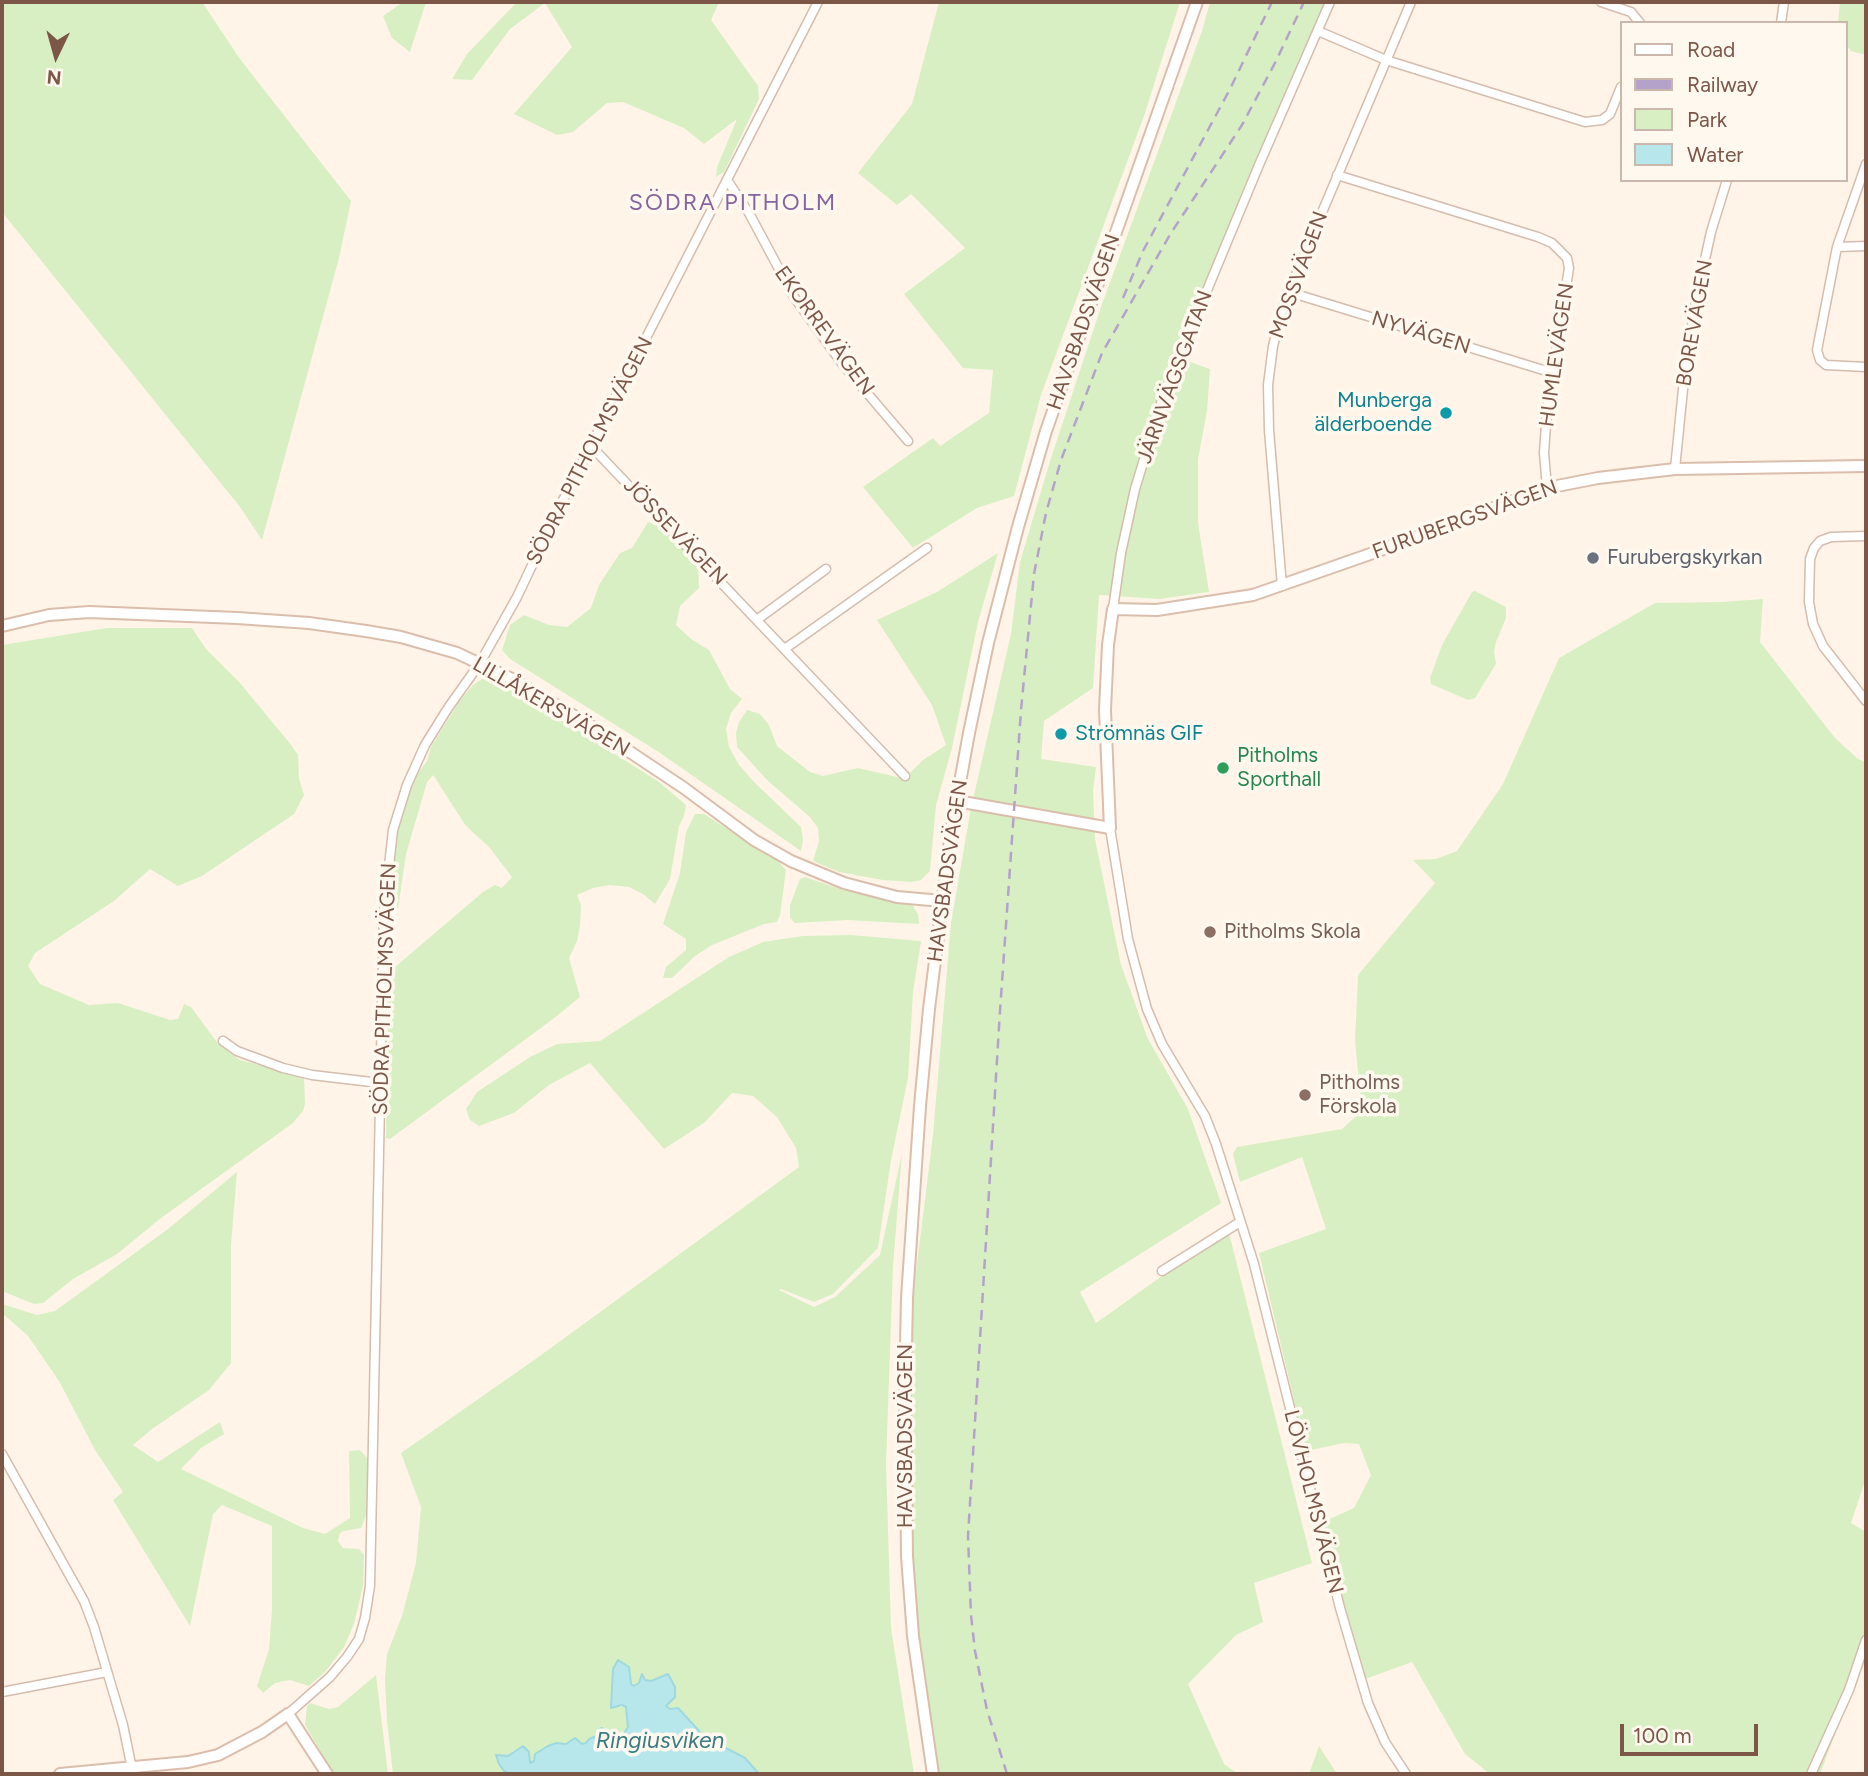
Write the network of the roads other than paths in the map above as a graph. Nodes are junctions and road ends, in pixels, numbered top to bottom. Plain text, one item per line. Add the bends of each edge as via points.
1 (818, 2) edge
2 (1197, 2) edge
3 (1330, 2) edge
4 (1411, 2) edge
5 (1601, 2) edge
6 (1784, 2) edge
7 (1638, 21) edge
8 (1781, 21) edge
9 (1318, 31) junction
10 (1386, 60) junction
11 (1619, 92) edge
12 (1866, 164) edge
13 (1337, 175) junction
14 (727, 180) junction
15 (1726, 182) edge
16 (1866, 246) edge
17 (1837, 247) junction
18 (1289, 292) junction
19 (1866, 367) edge
20 (1553, 373) junction
21 (908, 441) dead end
22 (591, 446) junction
23 (1866, 466) edge
24 (1675, 469) junction
25 (1547, 488) junction
26 (1866, 536) edge
27 (927, 548) dead end
28 (826, 569) dead end
29 (1282, 586) junction
30 (1113, 609) junction
31 (758, 619) junction
32 (2, 626) edge
33 (786, 648) junction
34 (480, 663) junction
35 (1866, 701) edge
36 (905, 776) dead end
37 (957, 800) junction
38 (1110, 828) junction
39 (942, 901) junction
40 (223, 1041) dead end
41 (380, 1083) junction
42 (1240, 1222) junction
43 (1162, 1272) dead end
44 (2, 1454) edge
45 (1866, 1640) edge
46 (107, 1672) junction
47 (2, 1692) edge
48 (288, 1714) junction
49 (133, 1771) edge
50 (60, 1774) edge
51 (327, 1774) edge
52 (933, 1774) edge
53 (1406, 1774) edge
54 (1811, 1774) edge

1 - 14 street, SÖDRA PITHOLMSVÄGEN
2 - 37 street, HAVSBADSVÄGEN via 1046,431 988,643
3 - 9 street, JÄRNVÄGSGATAN
4 - 10 street, MOSSVÄGEN
5 - 7 street via 1631,12
6 - 8 street
9 - 10 street
9 - 30 street, JÄRNVÄGSGATAN via 1164,394 1135,489
10 - 11 street via 1585,122 1610,114
10 - 13 street, MOSSVÄGEN
12 - 17 street
13 - 18 street, MOSSVÄGEN
13 - 20 street, HUMLEVÄGEN via 1538,237 1560,250 1569,268
14 - 21 street, EKORREVÄGEN via 794,297 844,366
14 - 22 street, SÖDRA PITHOLMSVÄGEN
15 - 24 street, BOREVÄGEN via 1698,296
16 - 17 street
17 - 19 street via 1818,355 1826,365
18 - 20 street, NYVÄGEN
18 - 29 street, MOSSVÄGEN via 1273,346 1268,385
20 - 25 street, HUMLEVÄGEN via 1544,453
22 - 31 street, JÖSSEVÄGEN
22 - 34 street, SÖDRA PITHOLMSVÄGEN
23 - 24 street, FURUBERGSVÄGEN
24 - 25 street, FURUBERGSVÄGEN
25 - 29 street, FURUBERGSVÄGEN
26 - 35 street via 1820,541 1810,559 1809,602 1823,646
27 - 33 street
28 - 31 street
29 - 30 street, FURUBERGSVÄGEN via 1174,608
30 - 38 street, JÄRNVÄGSGATAN via 1105,710
31 - 33 street, JÖSSEVÄGEN
32 - 34 street, LILLÅKERSVÄGEN via 89,612 309,623 401,637
33 - 36 street, JÖSSEVÄGEN
34 - 39 street, LILLÅKERSVÄGEN via 591,726 791,861 844,883 897,897
34 - 41 street, SÖDRA PITHOLMSVÄGEN via 425,745 393,830 384,911
37 - 38 street
37 - 39 street, HAVSBADSVÄGEN
38 - 42 street, LÖVHOLMSVÄGEN via 1128,939 1147,1009 1208,1123
39 - 52 street, HAVSBADSVÄGEN via 920,1106 905,1395 912,1636
40 - 41 street via 284,1068
41 - 48 street, SÖDRA PITHOLMSVÄGEN via 370,1586 359,1639 330,1677
42 - 43 street
42 - 53 street, LÖVHOLMSVÄGEN via 1367,1703
44 - 46 street via 84,1601
45 - 54 street
46 - 47 street
46 - 49 street
48 - 49 street, SÖDRA PITHOLMSVÄGEN via 218,1755
48 - 51 street
49 - 50 street, SÖDRA PITHOLMSVÄGEN

